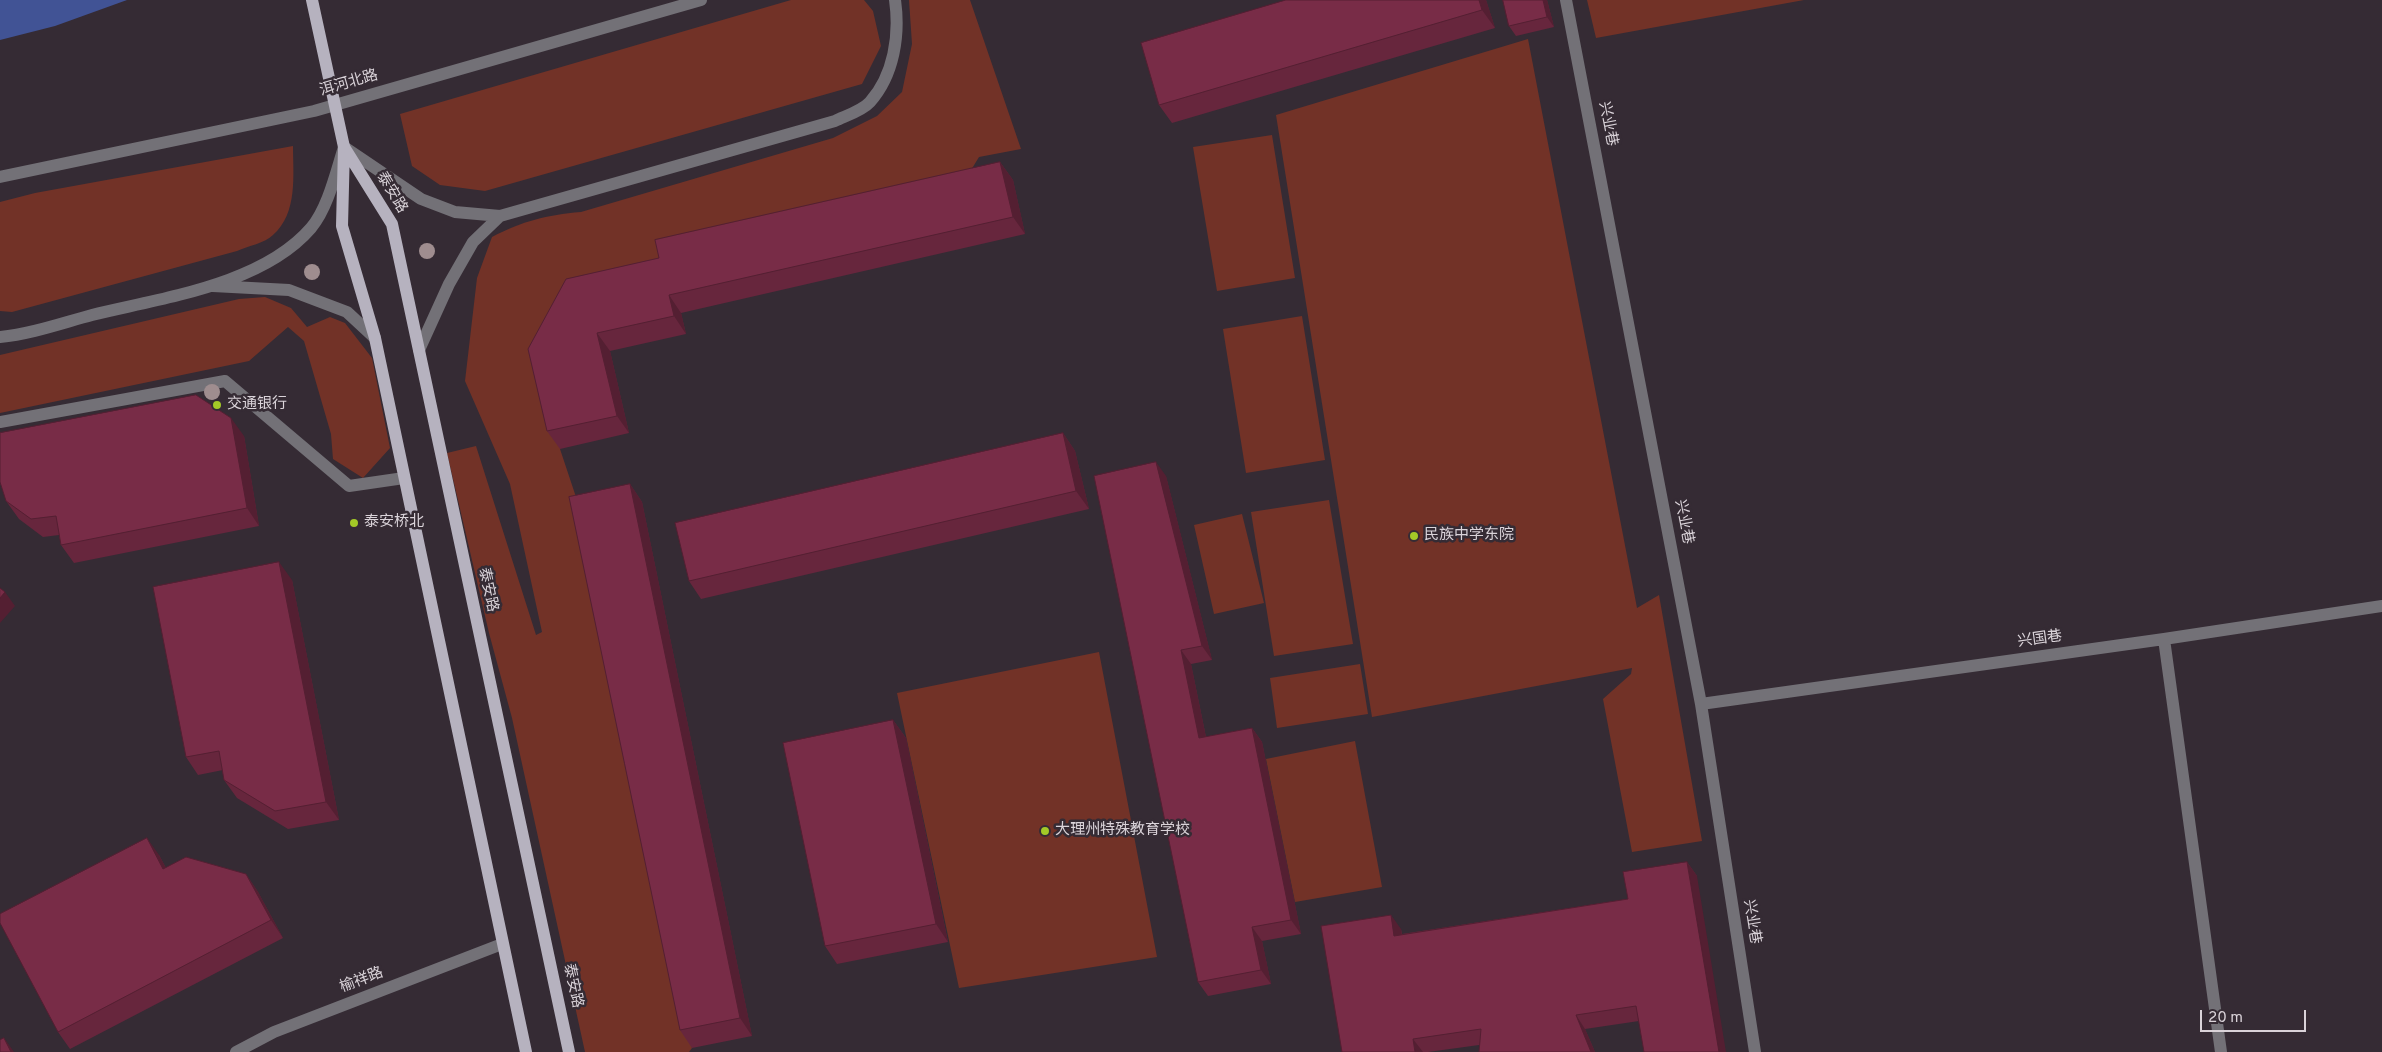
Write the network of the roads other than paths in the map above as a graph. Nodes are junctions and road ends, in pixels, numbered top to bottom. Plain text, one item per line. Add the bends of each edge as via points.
1 (312, 0) edge
2 (701, 0) edge
3 (896, 0) edge
4 (1566, 0) edge
5 (344, 147) junction
6 (0, 176) edge
7 (500, 216) junction
8 (208, 286) junction
9 (0, 338) edge
10 (375, 338) junction
11 (419, 350) junction
12 (0, 422) edge
13 (404, 478) junction
14 (2382, 606) edge
15 (2164, 639) junction
16 (1702, 704) junction
17 (502, 944) junction
18 (236, 1052) edge
19 (526, 1052) edge
20 (570, 1052) edge
21 (1755, 1052) edge
22 (2221, 1052) edge

1 - 5 main road, 泰安路, bridge
2 - 6 street, 洱河北路 via 314,111
3 - 7 street via 898,28 890,71 869,104 836,121
4 - 16 street, 兴业巷
5 - 7 street via 421,199 455,212
5 - 8 street via 328,195 312,227 287,249 256,268
5 - 10 main road, 泰安路 via 342,226
5 - 11 main road, 泰安路 via 392,224
7 - 11 street via 473,242 445,291
8 - 9 street
8 - 10 street via 289,290 347,312
10 - 13 main road, 泰安路
11 - 20 main road, 泰安路
12 - 13 street via 225,381 349,486
13 - 17 main road, 泰安路
14 - 15 street, 兴国巷
15 - 16 street, 兴国巷
15 - 22 street
16 - 21 street, 兴业巷
17 - 18 street, 榆祥路 via 274,1032
17 - 19 main road, 泰安路

